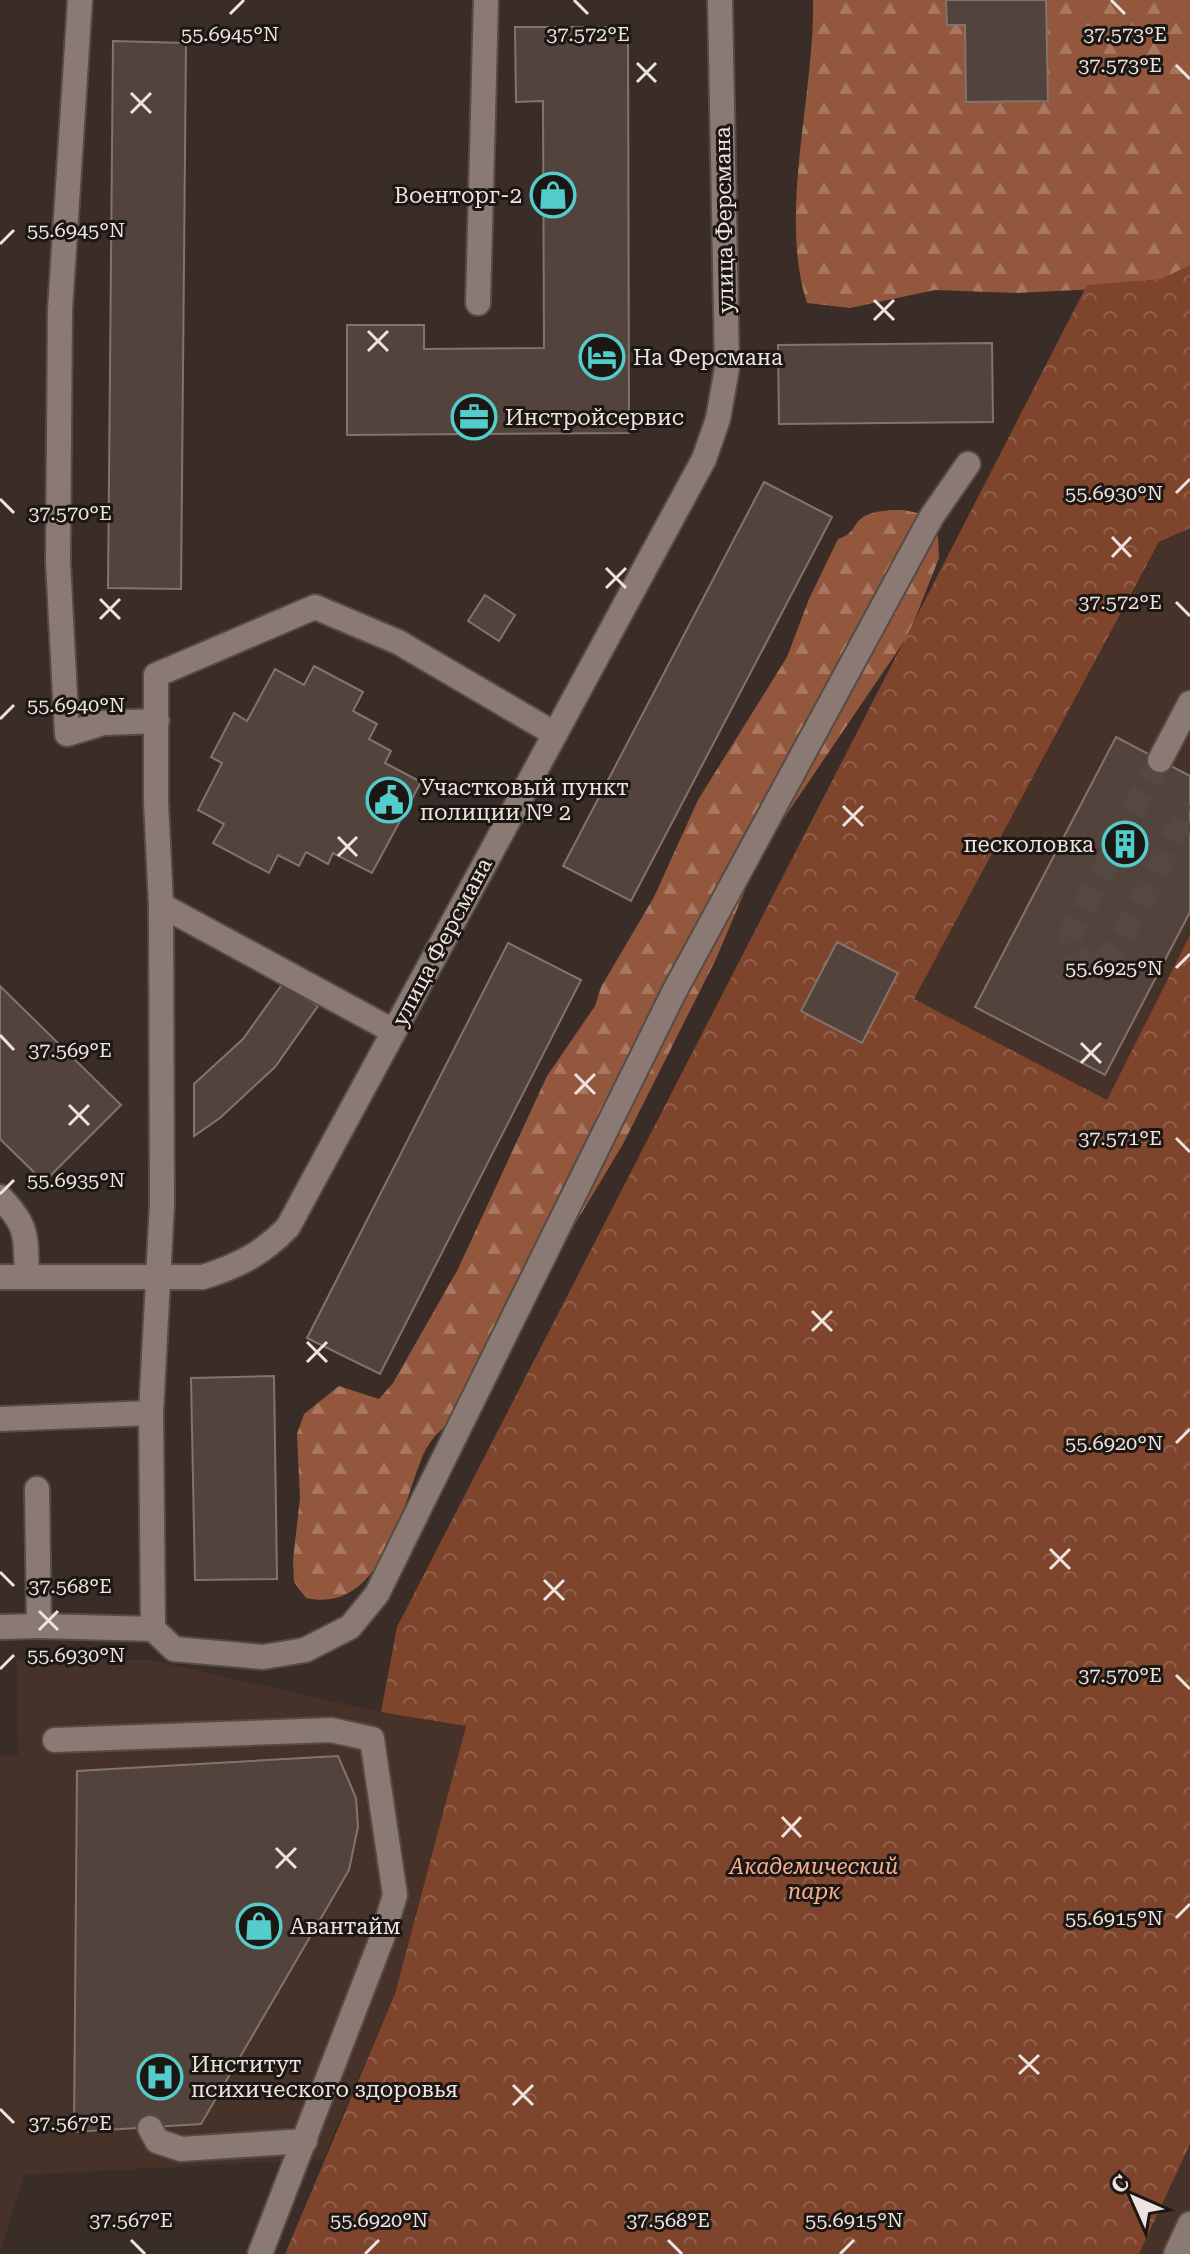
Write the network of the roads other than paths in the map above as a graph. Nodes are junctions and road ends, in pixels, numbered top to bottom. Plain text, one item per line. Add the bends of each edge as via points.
1 (80, 0) edge
2 (486, 0) edge
3 (720, 0) edge
4 (478, 303) dead end
5 (968, 464) dead end
6 (1190, 703) edge
7 (157, 721) junction
8 (555, 734) junction
9 (1160, 760) tunnel mouth
10 (161, 905) junction
11 (393, 1031) junction
12 (0, 1197) edge
13 (0, 1277) edge
14 (27, 1277) junction
15 (159, 1277) junction
16 (151, 1413) junction
17 (0, 1419) edge
18 (37, 1489) dead end
19 (39, 1626) junction
20 (0, 1627) edge
21 (153, 1629) junction
22 (55, 1740) dead end
23 (150, 2128) dead end
24 (305, 2141) junction
25 (1190, 2224) edge
26 (260, 2254) edge
27 (1176, 2254) edge

1 - 7 street via 60,310 58,562 67,734 103,723
2 - 4 street
3 - 8 street, улица Ферсмана via 727,368 718,419 704,459
5 - 21 street via 932,516 674,992 377,1594 350,1627 305,1650 263,1657 174,1649
6 - 9 street
7 - 8 street via 156,675 315,607 398,642
7 - 10 street
8 - 11 street, улица Ферсмана
10 - 11 street
10 - 15 street
11 - 15 street, улица Ферсмана via 288,1227 266,1249 235,1267 203,1277
12 - 14 street via 21,1218
13 - 14 street, улица Ферсмана
14 - 15 street, улица Ферсмана
15 - 16 street
16 - 17 street
16 - 21 street
18 - 19 street
19 - 20 street
19 - 21 street
22 - 24 street via 331,1730 372,1739 395,1895
23 - 24 street via 157,2141 181,2149
24 - 26 street
25 - 27 street

